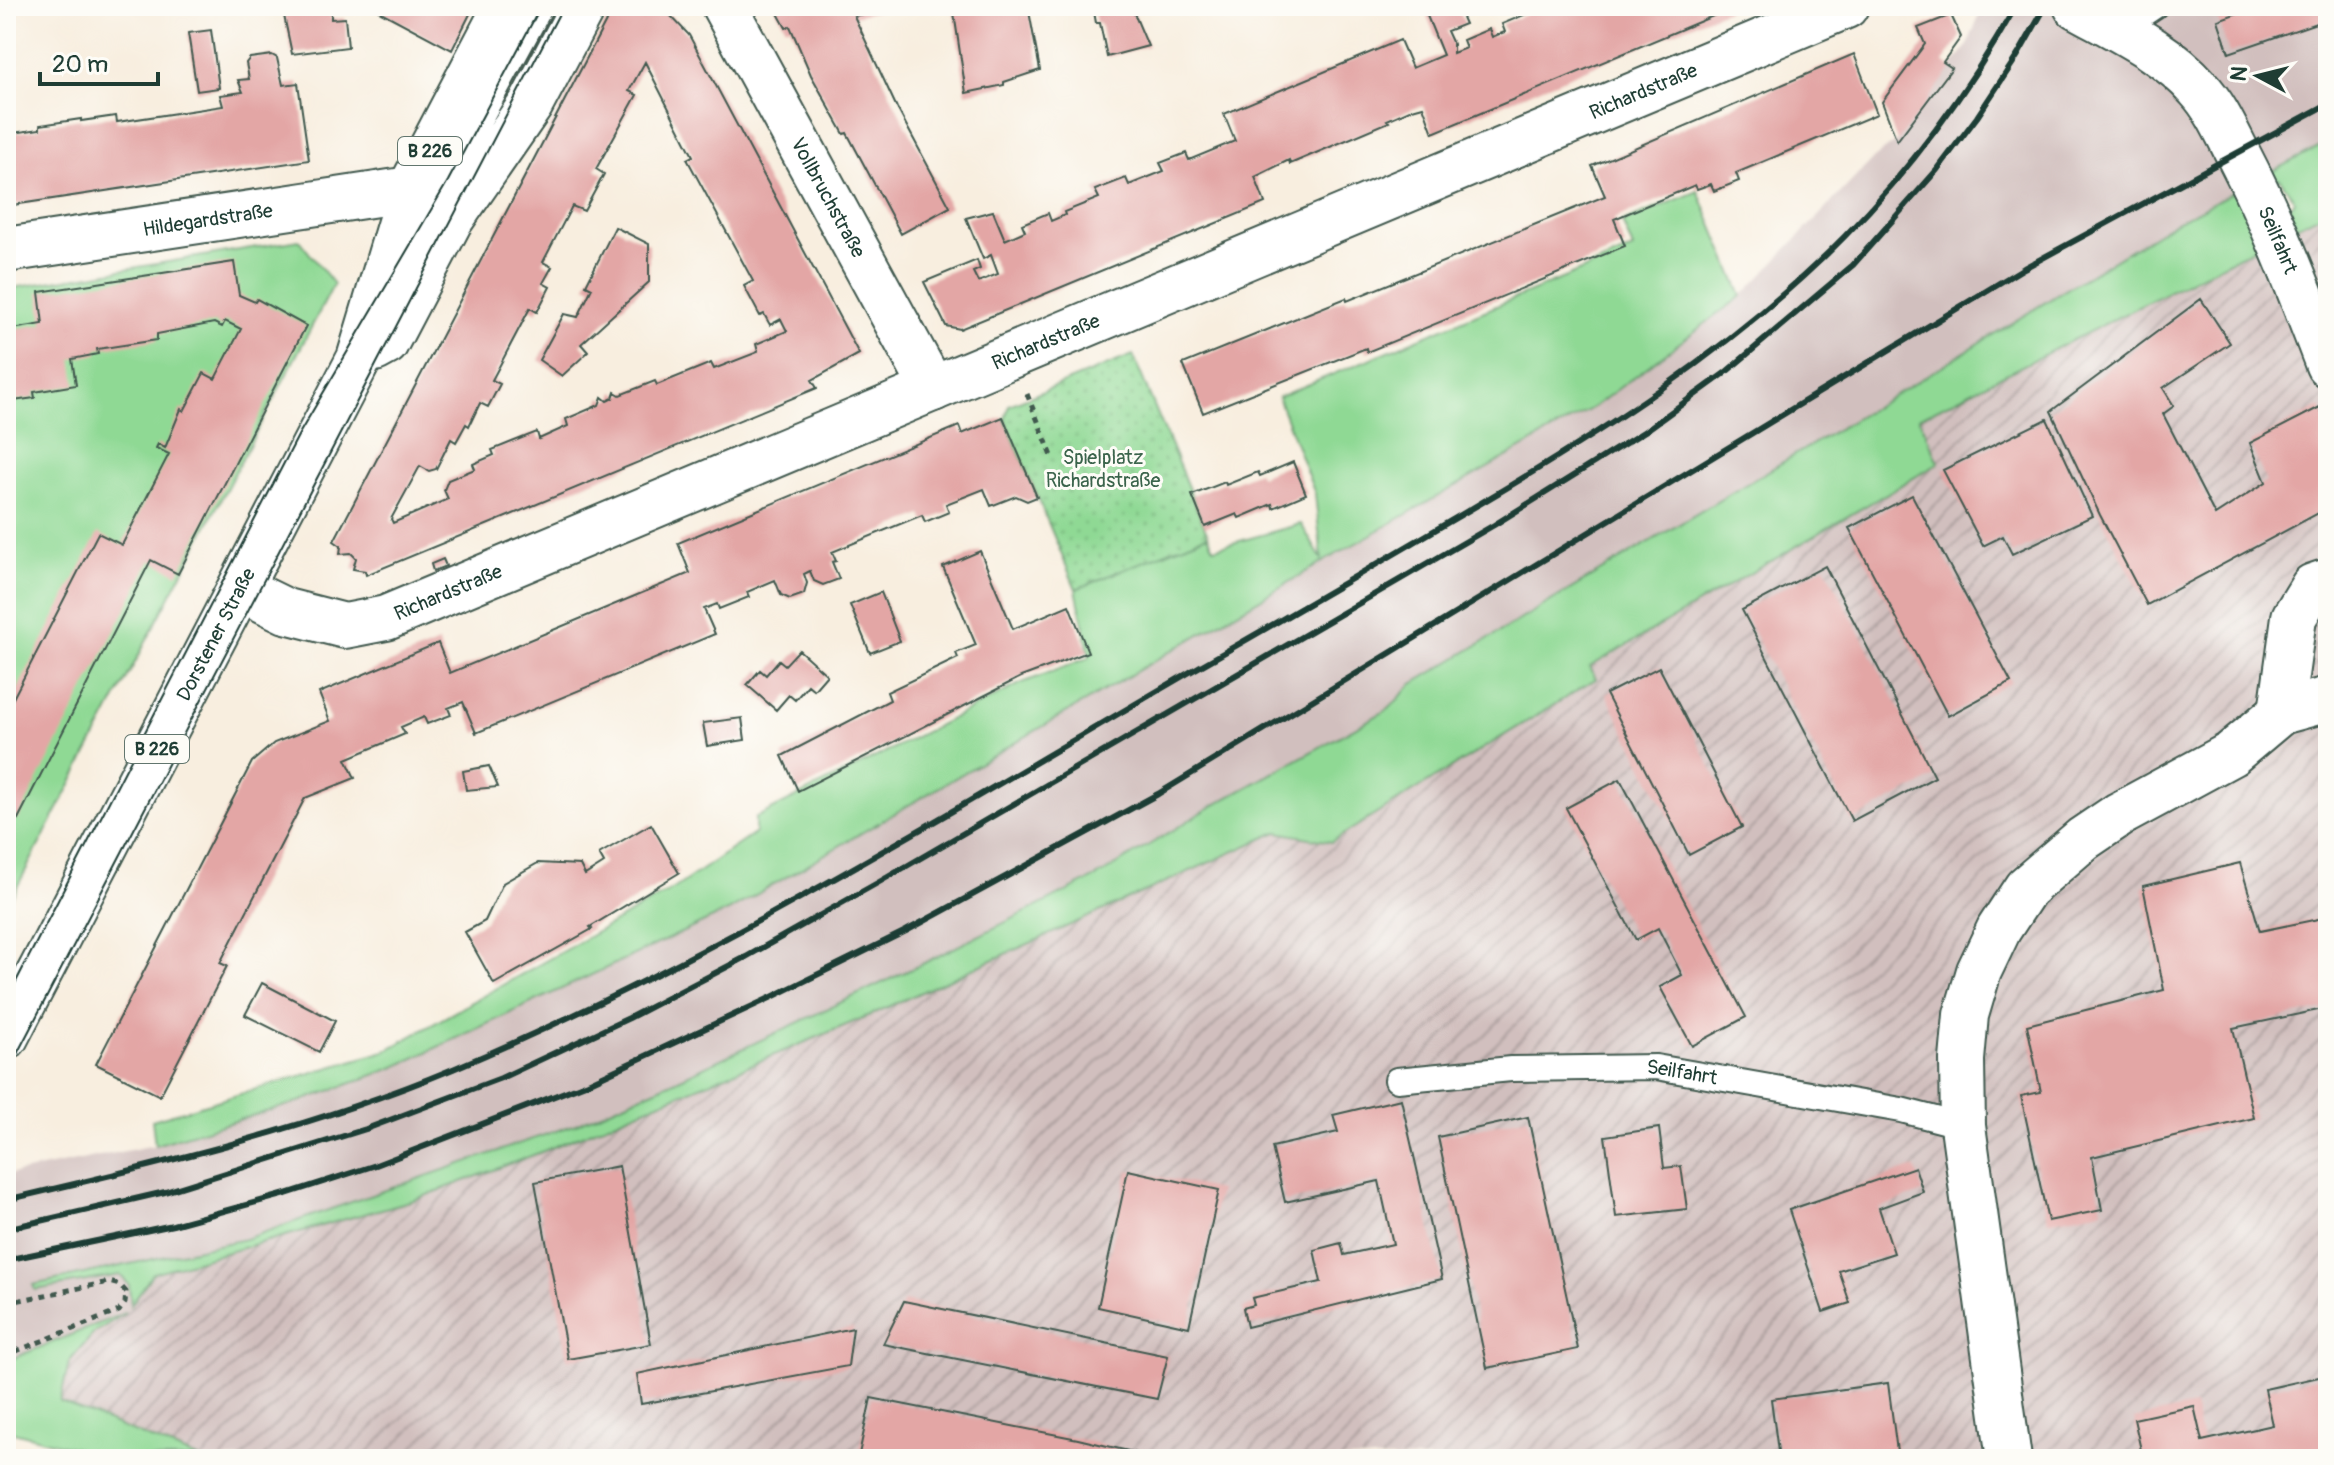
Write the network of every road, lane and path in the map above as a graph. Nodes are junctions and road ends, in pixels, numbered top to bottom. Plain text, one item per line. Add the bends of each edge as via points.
1 (506, 6) edge
2 (541, 6) edge
3 (583, 6) edge
4 (724, 6) edge
5 (1846, 6) edge
6 (2076, 6) edge
7 (2155, 6) edge
8 (2119, 30) junction
9 (410, 189) junction
10 (6, 250) edge
11 (375, 304) junction
12 (1011, 356) junction
13 (359, 359) junction
14 (2328, 365) edge
15 (933, 389) junction
16 (1052, 456) dead end
17 (2328, 581) edge
18 (241, 589) junction
19 (2328, 699) edge
20 (2281, 712) junction
21 (6, 1037) edge
22 (1397, 1080) dead end
23 (1963, 1126) junction
24 (6, 1303) edge
25 (6, 1355) edge
26 (2009, 1459) edge

1 - 9 street, Dorstener Straße / B 226
2 - 11 lane
3 - 13 street, Dorstener Straße / B 226 via 531,104 450,221 386,343
4 - 15 street, Vollbruchstraße
5 - 12 street, Richardstraße
6 - 8 street, Seilfahrt
7 - 8 lane
8 - 14 street, Seilfahrt via 2176,67 2199,88 2222,124 2269,214
9 - 10 street, Hildegardstraße
9 - 11 street, Dorstener Straße / B 226
11 - 13 street, Dorstener Straße / B 226
12 - 15 street, Richardstraße
12 - 16 path
13 - 18 street, Dorstener Straße / B 226
15 - 18 street, Richardstraße via 386,618 345,626 286,611
17 - 20 street via 2313,586 2294,617
18 - 21 street, Dorstener Straße / B 226
19 - 20 street
20 - 23 street via 2231,754 2083,839 2026,888 1979,971 1966,1015
22 - 23 lane, Seilfahrt via 1511,1069 1656,1067 1901,1110
23 - 26 street
24 - 25 path via 109,1282 126,1292 119,1311

